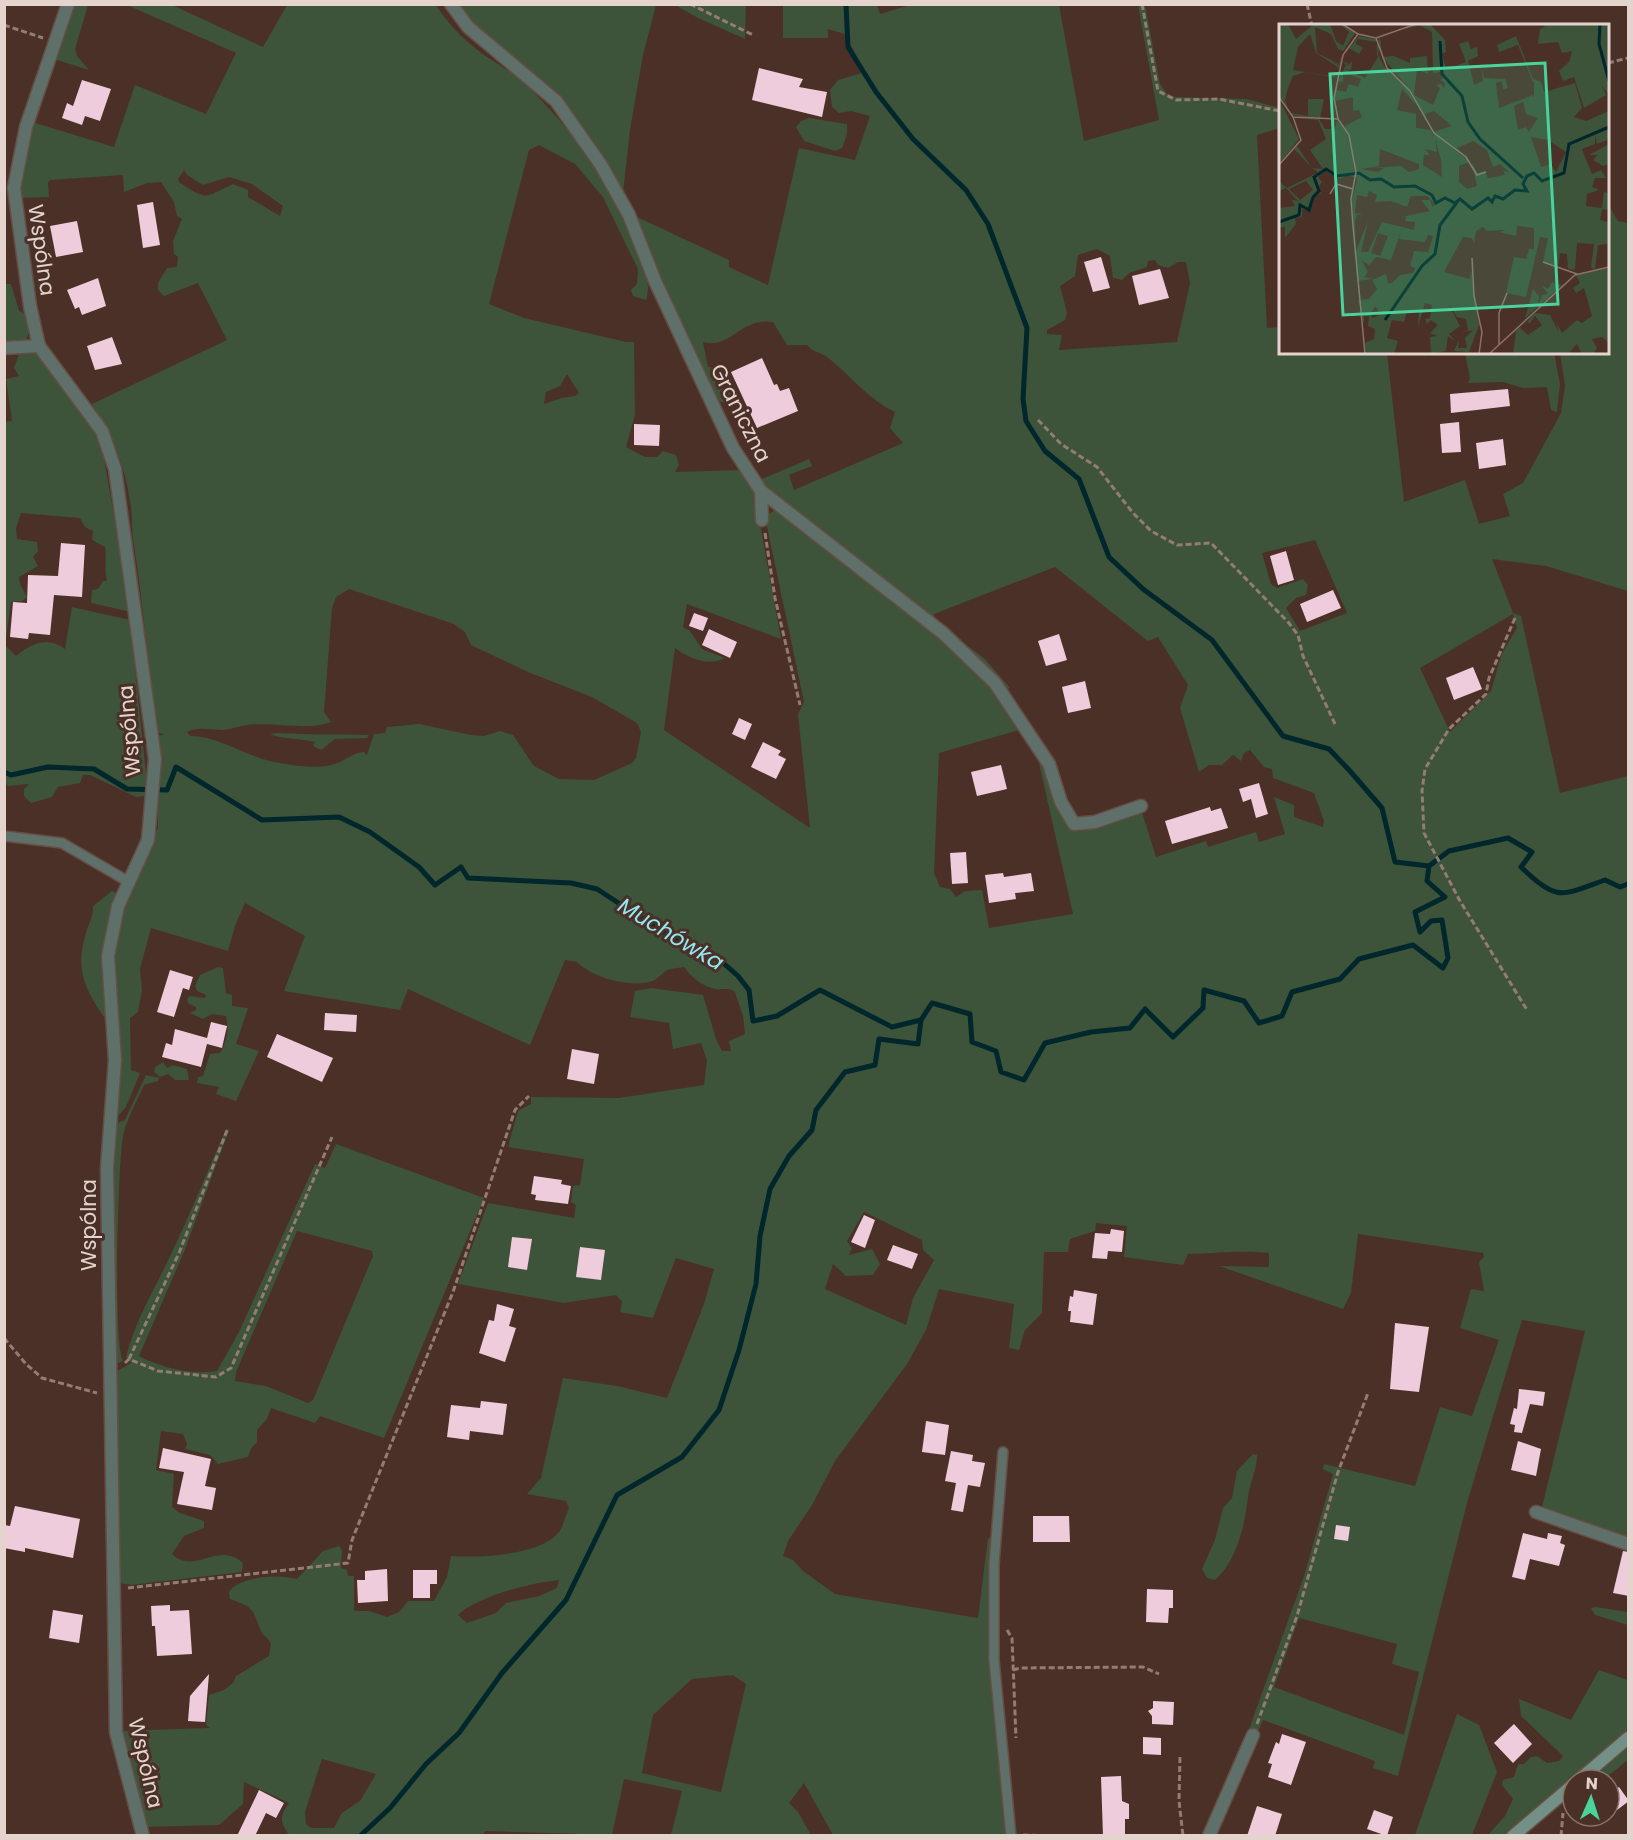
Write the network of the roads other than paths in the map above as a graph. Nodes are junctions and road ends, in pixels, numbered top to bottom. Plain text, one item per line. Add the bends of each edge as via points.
1 (68, 4) edge
2 (451, 4) edge
3 (39, 346) junction
4 (4, 348) edge
5 (761, 491) junction
6 (762, 520) road end
7 (1141, 806) dead end
8 (4, 836) edge
9 (129, 882) junction
10 (1003, 1452) dead end
11 (1536, 1512) dead end
12 (1629, 1544) edge
13 (1253, 1735) road end
14 (1629, 1738) edge
15 (1593, 1768) edge
16 (1561, 1795) edge
17 (143, 1836) edge
18 (1011, 1836) edge
19 (1209, 1836) edge
20 (1513, 1836) edge

1 - 3 street, Wspólna via 26,128 14,188
2 - 5 street, Graniczna via 468,27 556,101 601,165 629,215 655,281 733,448
3 - 4 street
3 - 9 street, Wspólna via 102,431 115,469 155,759 148,840
5 - 6 street
5 - 7 street, Graniczna via 943,633 995,683 1048,764 1061,802 1074,824 1095,822
8 - 9 lane via 62,843
9 - 17 street, Wspólna via 118,906 108,956 115,1060 107,1168 112,1590 116,1732
10 - 18 lane via 994,1564 994,1660
11 - 12 street
13 - 19 street
14 - 15 street
16 - 20 street

